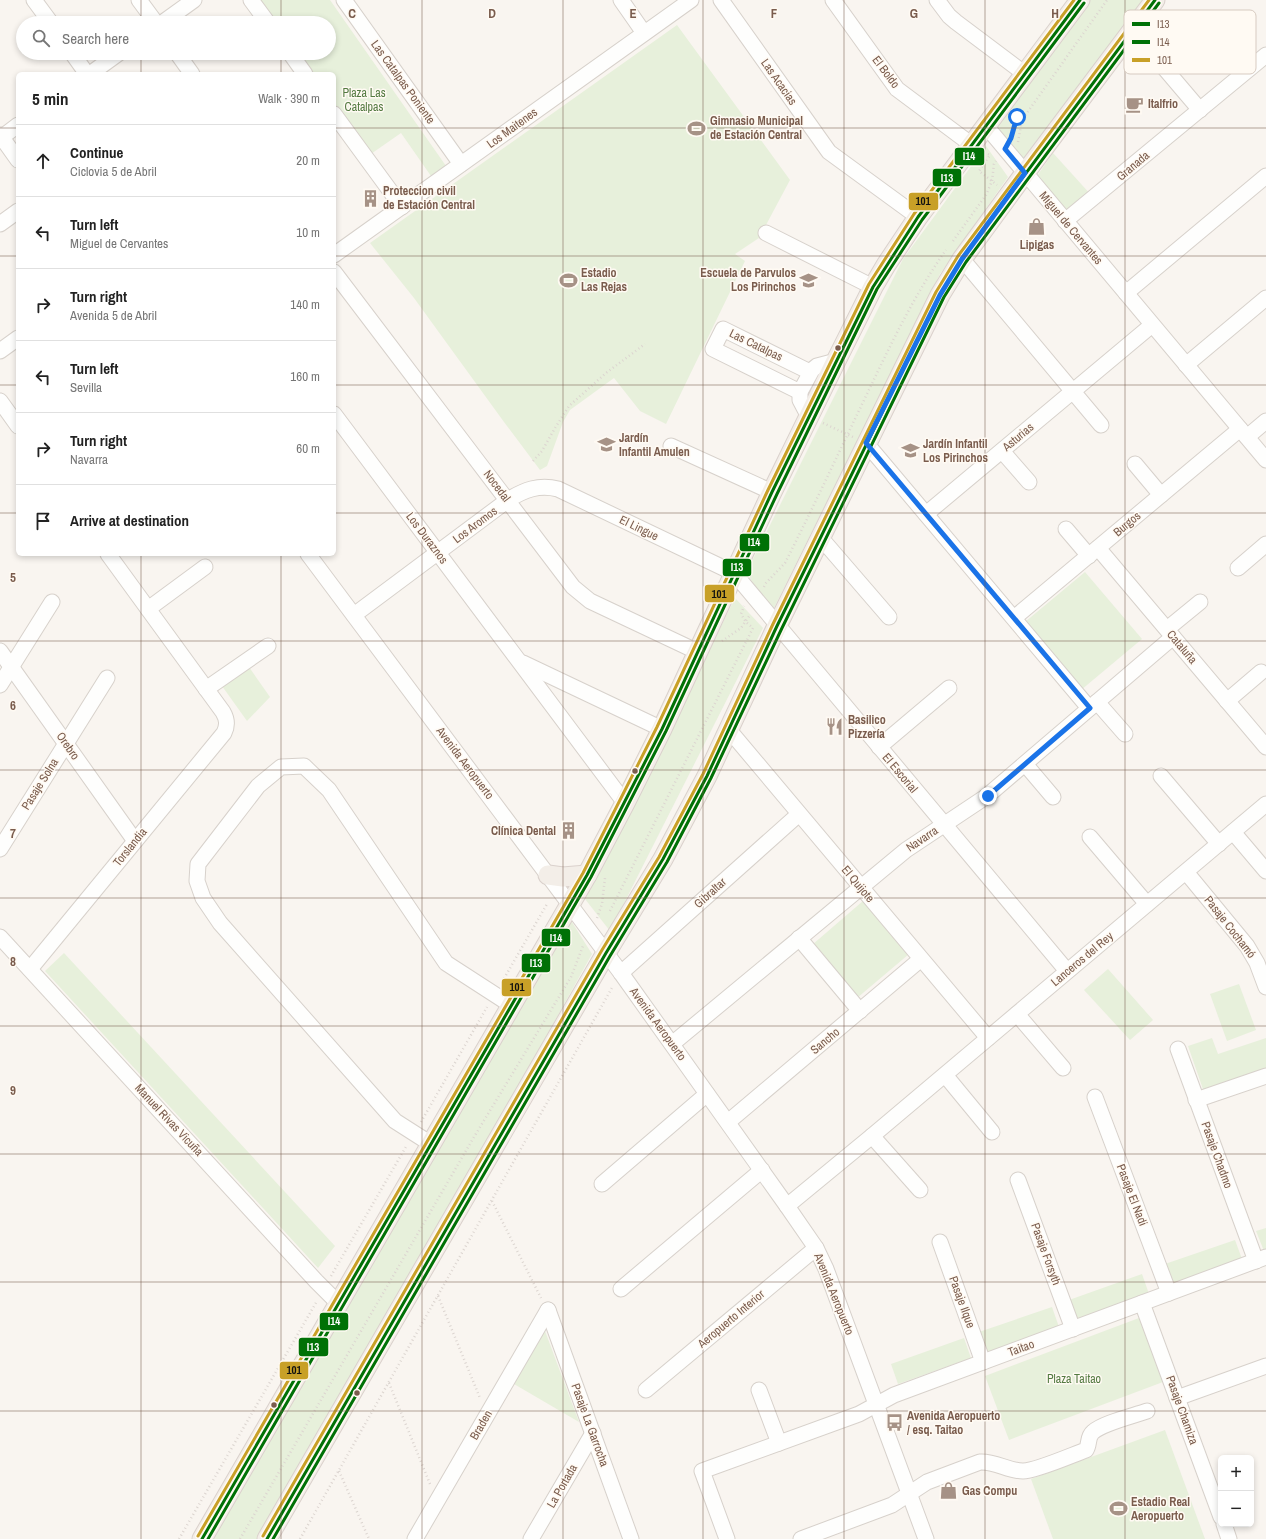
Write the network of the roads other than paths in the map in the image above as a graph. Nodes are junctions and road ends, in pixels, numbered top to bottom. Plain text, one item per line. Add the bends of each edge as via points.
1 (34, 0) edge
2 (139, 0) edge
3 (194, 0) edge
4 (251, 0) edge
5 (344, 0) edge
6 (621, 0) edge
7 (691, 0) edge
8 (720, 0) edge
9 (834, 0) edge
10 (937, 0) edge
11 (1080, 0) edge
12 (1155, 0) edge
13 (1147, 10) edge
14 (46, 16) edge
15 (151, 16) edge
16 (172, 16) edge
17 (263, 16) edge
18 (644, 33) junction
19 (1124, 41) edge
20 (1266, 56) edge
21 (78, 60) edge
22 (110, 60) edge
23 (182, 60) edge
24 (295, 60) edge
25 (1256, 64) edge
26 (87, 72) edge
27 (92, 72) edge
28 (191, 72) edge
29 (304, 72) edge
30 (1025, 74) junction
31 (1169, 74) edge
32 (1244, 74) edge
33 (1200, 110) junction
34 (336, 117) edge
35 (16, 126) edge
36 (1, 136) edge
37 (978, 137) junction
38 (16, 157) edge
39 (461, 164) junction
40 (1025, 173) junction
41 (1266, 176) edge
42 (402, 207) junction
43 (16, 212) edge
44 (918, 217) junction
45 (1065, 221) junction
46 (0, 224) edge
47 (766, 233) dead end
48 (336, 254) edge
49 (962, 259) junction
50 (336, 275) edge
51 (873, 287) junction
52 (1126, 293) junction
53 (1266, 298) edge
54 (1152, 324) junction
55 (16, 339) edge
56 (0, 351) edge
57 (836, 361) junction
58 (1186, 365) junction
59 (810, 372) junction
60 (1073, 391) junction
61 (800, 392) junction
62 (0, 401) edge
63 (336, 417) edge
64 (809, 417) junction
65 (1266, 422) edge
66 (16, 423) edge
67 (1101, 424) dead end
68 (1244, 433) junction
69 (866, 443) junction
70 (671, 446) dead end
71 (1002, 451) junction
72 (1266, 460) edge
73 (1134, 464) dead end
74 (1029, 482) dead end
75 (542, 486) joint
76 (772, 492) junction
77 (1161, 495) junction
78 (508, 500) junction
79 (926, 514) junction
80 (1066, 529) dead end
81 (820, 538) junction
82 (1266, 544) edge
83 (1093, 552) junction
84 (438, 553) junction
85 (109, 556) edge
86 (310, 556) edge
87 (205, 567) dead end
88 (1238, 568) dead end
89 (734, 573) junction
90 (52, 602) dead end
91 (1200, 602) dead end
92 (148, 609) junction
93 (354, 615) junction
94 (889, 617) dead end
95 (1014, 618) junction
96 (777, 626) junction
97 (1170, 633) junction
98 (268, 646) dead end
99 (0, 650) edge
100 (698, 652) junction
101 (520, 662) junction
102 (12, 667) junction
103 (1261, 672) dead end
104 (107, 678) dead end
105 (0, 685) edge
106 (949, 688) dead end
107 (206, 689) junction
108 (1227, 701) junction
109 (1093, 705) junction
110 (662, 729) junction
111 (728, 730) junction
112 (1125, 734) dead end
113 (66, 742) junction
114 (879, 747) junction
115 (1266, 747) edge
116 (1025, 764) junction
117 (1161, 776) dead end
118 (1053, 797) dead end
119 (625, 803) junction
120 (1266, 804) edge
121 (799, 814) junction
122 (944, 824) junction
123 (1233, 832) junction
124 (1090, 836) dead end
125 (135, 841) junction
126 (1219, 844) junction
127 (0, 849) edge
128 (1266, 871) edge
129 (1186, 872) junction
130 (548, 875) junction
131 (587, 875) junction
132 (860, 886) junction
133 (570, 904) junction
134 (1147, 904) junction
135 (0, 936) edge
136 (799, 938) junction
137 (606, 953) junction
138 (921, 958) junction
139 (30, 969) junction
140 (1068, 971) junction
141 (621, 973) junction
142 (1266, 987) edge
143 (511, 1005) junction
144 (860, 1011) junction
145 (1017, 1014) junction
146 (988, 1038) junction
147 (672, 1044) junction
148 (1178, 1049) dead end
149 (1063, 1068) dead end
150 (945, 1075) junction
151 (1266, 1076) edge
152 (708, 1094) junction
153 (1095, 1097) dead end
154 (1196, 1100) junction
155 (728, 1122) junction
156 (992, 1132) dead end
157 (872, 1136) junction
158 (431, 1144) junction
159 (762, 1170) junction
160 (1018, 1180) dead end
161 (602, 1184) dead end
162 (920, 1190) dead end
163 (787, 1206) junction
164 (940, 1242) dead end
165 (816, 1248) junction
166 (1261, 1259) edge
167 (621, 1288) dead end
168 (1169, 1293) junction
169 (1142, 1303) junction
170 (339, 1304) junction
171 (548, 1310) joint
172 (1073, 1329) junction
173 (983, 1362) junction
174 (1266, 1366) edge
175 (646, 1390) dead end
176 (759, 1390) dead end
177 (1177, 1398) junction
178 (876, 1404) junction
179 (1147, 1411) dead end
180 (593, 1433) junction
181 (779, 1444) junction
182 (909, 1494) junction
183 (1218, 1508) edge
184 (1225, 1527) edge
185 (202, 1539) edge
186 (267, 1539) edge
187 (415, 1539) edge
188 (531, 1539) edge
189 (631, 1539) edge
190 (727, 1539) edge
191 (801, 1539) edge
192 (926, 1539) edge
193 (1229, 1539) edge

1 - 14 street
2 - 15 street
3 - 16 street
4 - 17 street
5 - 39 street, Las Catalpas Poniente
6 - 18 street
7 - 18 street, Los Maitenes
8 - 44 street, Las Acacias via 829,152
9 - 37 street, El Boldo via 897,89
10 - 30 street via 956,22
11 - 30 main road
12 - 13 main road
18 - 39 street, Los Maitenes
19 - 40 main road
20 - 25 street, Granada
21 - 26 street
22 - 27 street
23 - 28 street
24 - 29 street
30 - 37 main road
31 - 33 street
32 - 33 street, Granada
33 - 45 street, Granada
34 - 42 street
35 - 36 street
36 - 38 street
37 - 40 street, Miguel de Cervantes via 1007,152
37 - 44 main road
39 - 42 street, Los Maitenes
40 - 45 street, Miguel de Cervantes
40 - 49 main road
41 - 52 street
42 - 48 street, Los Maitenes
43 - 46 street
44 - 51 main road
45 - 52 street, Miguel de Cervantes
47 - 51 street
49 - 60 street
49 - 69 main road via 931,311
50 - 78 street, Nocedal
51 - 57 main road
52 - 54 street, Miguel de Cervantes
53 - 58 street
54 - 58 street, Miguel de Cervantes
54 - 60 street, Asturias
55 - 56 street
57 - 59 street via 817,366
57 - 64 main road
58 - 68 street, Miguel de Cervantes
59 - 61 street
59 - 61 street, Las Catalpas via 723,329 713,349
60 - 67 street
60 - 71 street, Asturias
61 - 64 street via 800,400
62 - 66 street
63 - 84 street, Los Duraznos
64 - 76 main road
65 - 68 street, Burgos
68 - 72 street, Miguel de Cervantes
68 - 77 street, Burgos
69 - 79 street
69 - 81 main road
70 - 76 street
71 - 74 street
71 - 79 street, Asturias
73 - 77 street
75 - 78 street, Los Aromos
75 - 89 street, El Lingue via 558,489
76 - 89 main road
77 - 83 street, Burgos
78 - 84 street, Los Aromos
78 - 100 street, Nocedal via 581,595
79 - 95 street
80 - 83 street, Cataluña
81 - 94 street
81 - 96 main road
82 - 88 street
83 - 95 street, Burgos
83 - 97 street, Cataluña
84 - 93 street, Los Aromos
84 - 101 street, Los Duraznos
85 - 92 street
86 - 93 street, Avenida Aeropuerto
87 - 92 street
89 - 96 street, El Escorial
89 - 100 main road
90 - 102 street
91 - 97 street, Navarra
92 - 107 street
93 - 130 street, Avenida Aeropuerto
95 - 109 street
96 - 111 main road
96 - 114 street, El Escorial
97 - 108 street, Cataluña
97 - 109 street, Navarra
98 - 107 street
99 - 102 street, Orebro
100 - 110 main road
101 - 110 street, Los Duraznos
101 - 119 street, Los Duraznos
102 - 105 street
102 - 113 street, Orebro
103 - 108 street
104 - 113 street, Pasaje Solna
106 - 114 street
107 - 125 street, Torslandia via 226,717 224,733
108 - 115 street, Cataluña
109 - 112 street
109 - 116 street, Navarra
110 - 119 main road
111 - 121 street, El Quijote
111 - 137 main road via 663,859
113 - 125 street, Orebro
113 - 127 street, Pasaje Solna
114 - 122 street, El Escorial
116 - 118 street
116 - 122 street, Navarra via 980,802
117 - 126 street
119 - 131 main road
120 - 123 street, Lanceros del Rey
121 - 132 street, El Quijote
121 - 141 street, Gibraltar
122 - 132 street, Navarra
122 - 140 street, El Escorial
123 - 126 street, Lanceros del Rey
123 - 128 street
124 - 134 street
125 - 139 street, Torslandia
126 - 129 street, Lanceros del Rey
129 - 134 street, Lanceros del Rey
129 - 142 street, Pasaje Cochamó via 1247,946
130 - 131 main road
130 - 133 street, Avenida Aeropuerto
131 - 133 main road
132 - 136 street, Navarra
132 - 138 street, El Quijote
133 - 137 street, Avenida Aeropuerto
133 - 143 main road
134 - 140 street, Lanceros del Rey
135 - 139 street, Manuel Rivas Vicuña
136 - 144 street
136 - 147 street, Navarra
137 - 141 street, Avenida Aeropuerto
137 - 186 main road
138 - 144 street, Sancho
138 - 146 street, El Quijote
139 - 170 street, Manuel Rivas Vicuña
140 - 145 street, Lanceros del Rey
141 - 147 street, Avenida Aeropuerto
143 - 158 main road
143 - 158 street via 446,964 329,790 304,766 281,767 258,786 198,864 197,881 203,898 220,923 395,1122
144 - 155 street, Sancho
145 - 146 street, Lanceros del Rey
145 - 149 street
146 - 150 street, Lanceros del Rey
147 - 152 street, Avenida Aeropuerto
148 - 154 street, Pasaje Chadmo
150 - 156 street
150 - 157 street, Lanceros del Rey
151 - 154 street
152 - 155 street, Avenida Aeropuerto
152 - 161 street
153 - 168 street, Pasaje El Nadi
154 - 166 street, Pasaje Chadmo
155 - 159 street, Avenida Aeropuerto
157 - 162 street
157 - 163 street, Lanceros del Rey
158 - 170 main road
159 - 163 street, Avenida Aeropuerto
159 - 167 street
160 - 172 street, Pasaje Forsyth
163 - 165 street, Avenida Aeropuerto
164 - 173 street, Pasaje Ilque
165 - 175 street, Aeropuerto Interior
165 - 178 street, Avenida Aeropuerto
166 - 168 street, Taitao
168 - 169 street, Taitao
169 - 172 street, Taitao
169 - 177 street, Pasaje Chamiza
170 - 185 main road
171 - 180 street, Pasaje La Garrocha
171 - 187 street, Braden
172 - 173 street, Taitao
173 - 178 street, Taitao
174 - 177 street
176 - 181 street
177 - 183 street, Pasaje Chamiza
178 - 181 street, Taitao via 859,1414
178 - 182 street, Avenida Aeropuerto
179 - 182 street via 1092,1433 1086,1450 1032,1470 1022,1471 980,1462 927,1482
180 - 188 street, La Portada
180 - 189 street, Pasaje La Garrocha
181 - 190 street, Taitao via 702,1471
182 - 191 street via 892,1505
182 - 192 street, Avenida Aeropuerto
184 - 193 street

